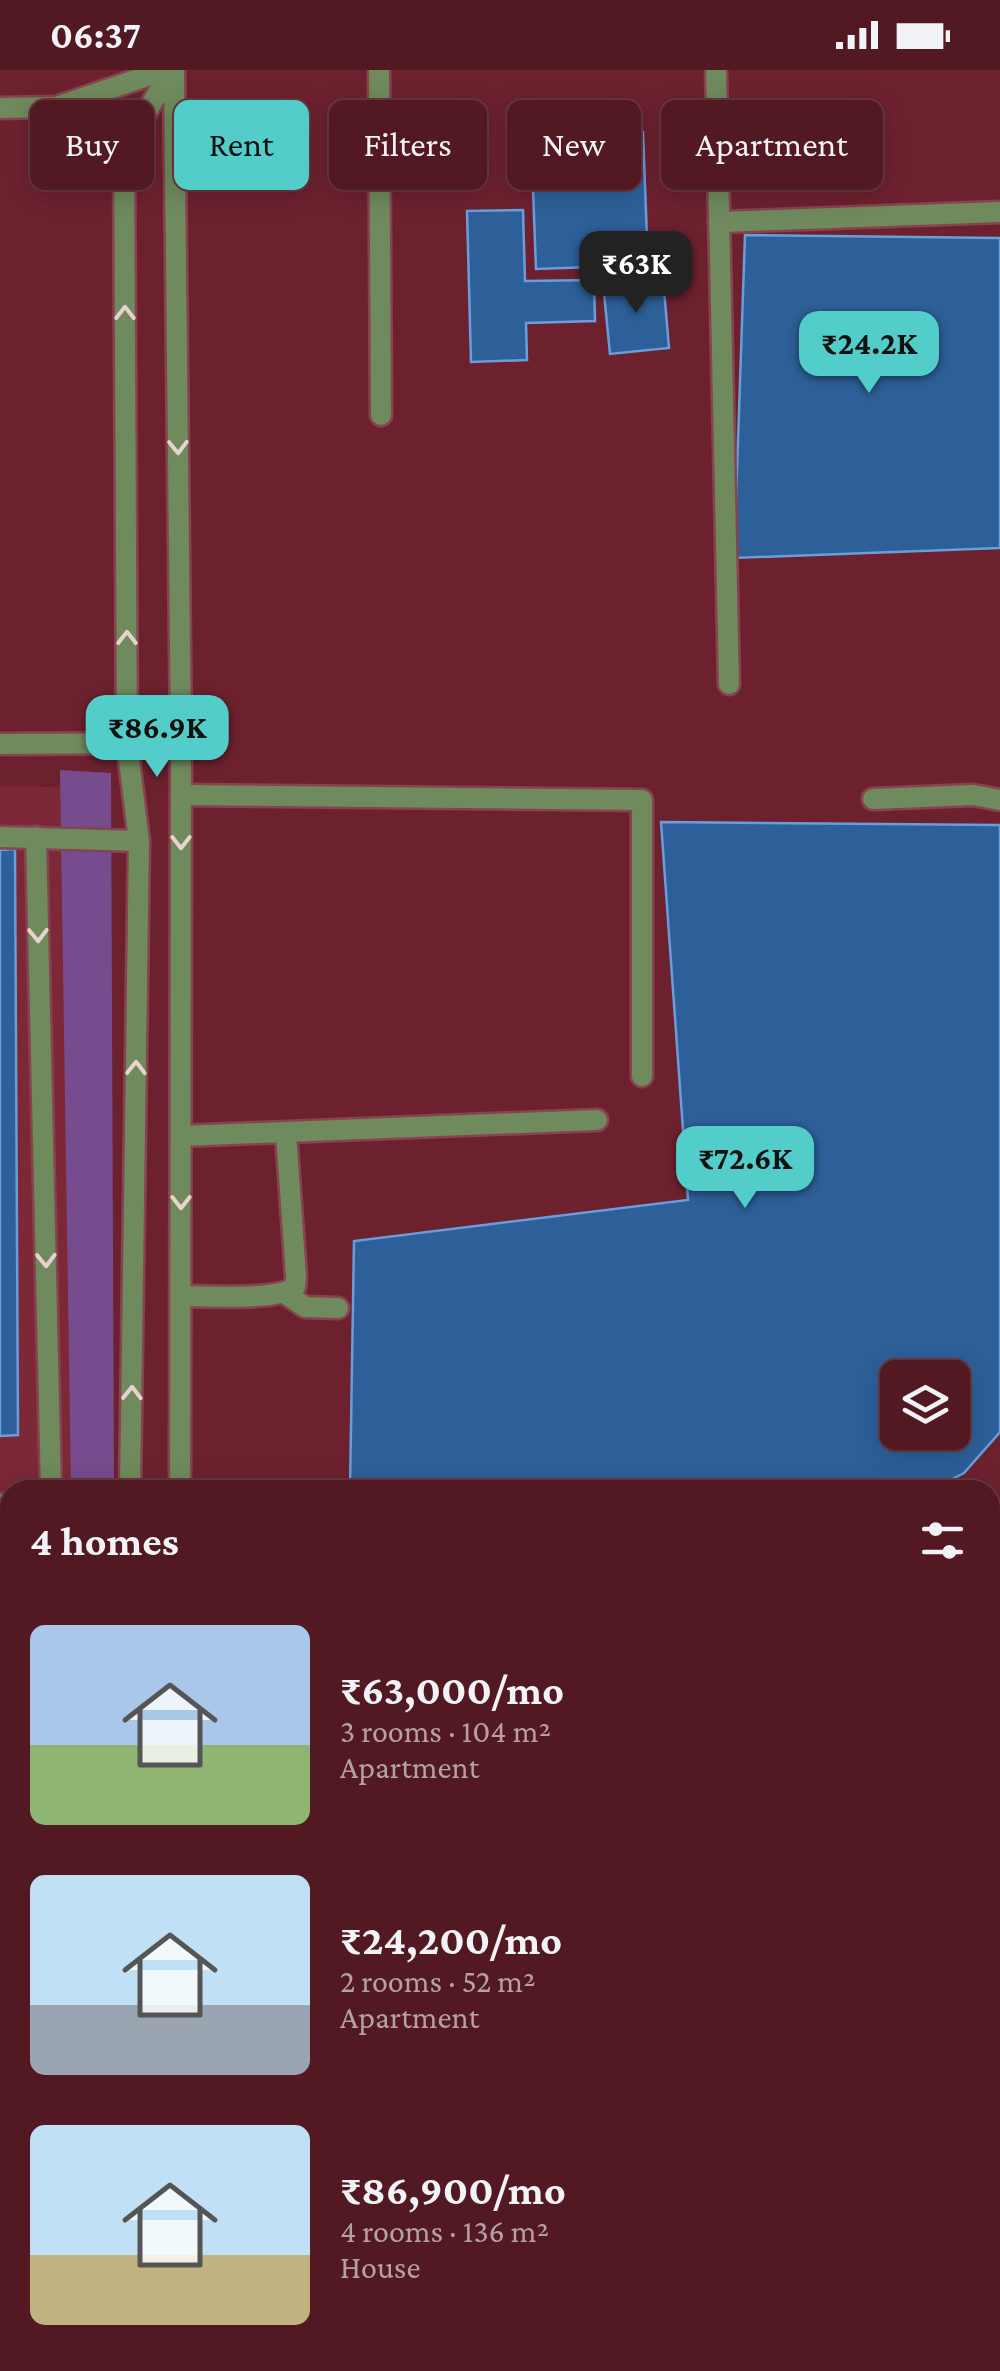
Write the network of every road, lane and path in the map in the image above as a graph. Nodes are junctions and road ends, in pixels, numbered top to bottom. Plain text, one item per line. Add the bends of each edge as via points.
1 (170, 70) edge
2 (379, 70) edge
3 (716, 70) edge
4 (0, 108) edge
5 (1000, 212) edge
6 (719, 222) junction
7 (381, 415) dead end
8 (730, 684) dead end
9 (181, 743) junction
10 (0, 744) edge
11 (127, 744) junction
12 (181, 795) junction
13 (873, 800) dead end
14 (1000, 800) edge
15 (0, 837) edge
16 (36, 838) junction
17 (139, 840) junction
18 (642, 1076) dead end
19 (597, 1120) dead end
20 (286, 1133) junction
21 (181, 1136) junction
22 (286, 1294) junction
23 (180, 1296) junction
24 (338, 1308) dead end
25 (51, 1480) edge
26 (130, 1480) edge
27 (180, 1480) edge

1 - 4 street via 56,107
1 -> 9 street
11 -> 1 street via 124,148
2 - 7 street
3 - 6 street
5 - 6 street
6 - 8 street
9 - 11 street
9 - 12 street
10 - 11 street
11 - 17 street
12 - 18 street via 642,800
12 -> 21 street
13 - 14 street
15 - 16 street
16 - 17 street
16 -> 25 street
26 -> 17 street
19 - 20 street
20 - 21 street
20 - 22 street via 296,1276
21 -> 23 street
22 - 23 street
22 - 24 street via 304,1306
23 - 27 street

